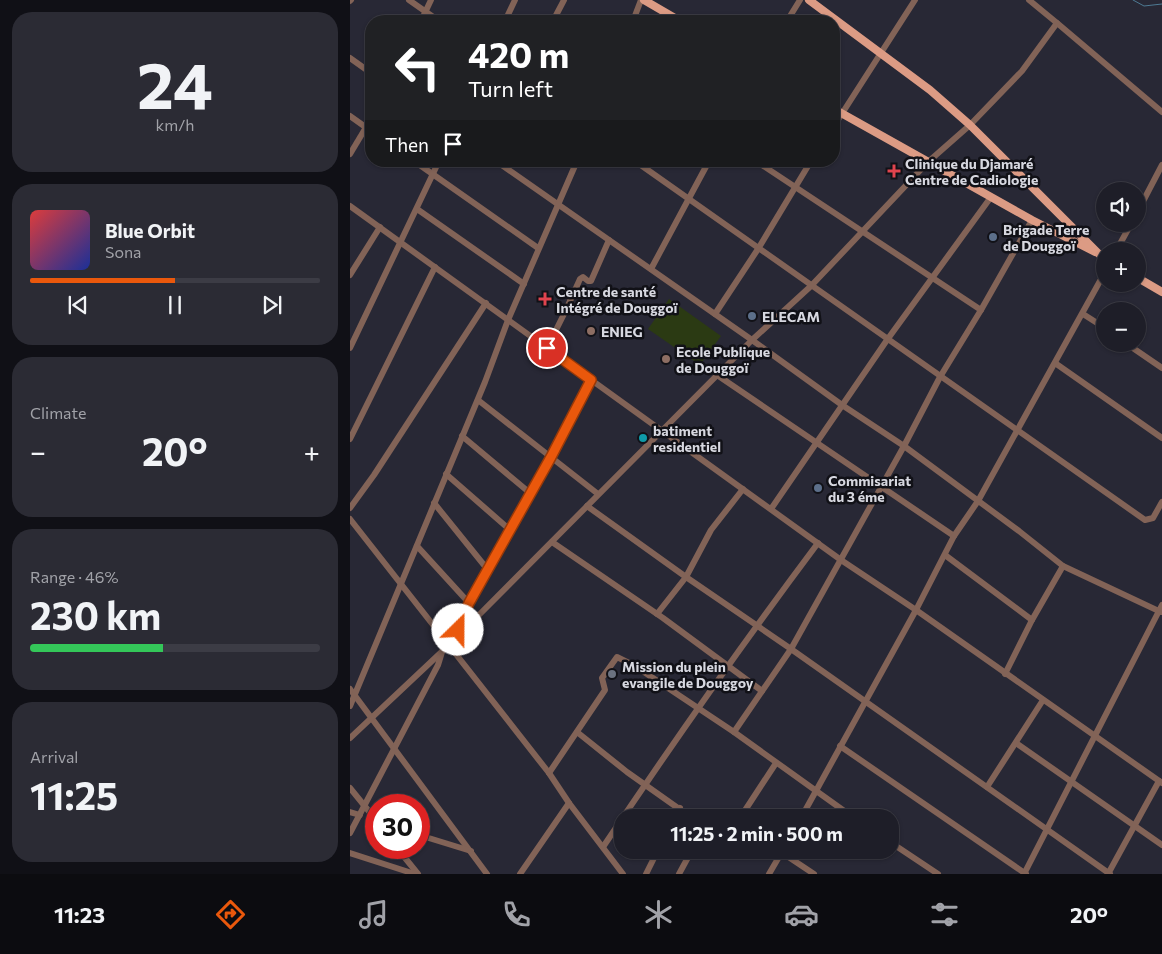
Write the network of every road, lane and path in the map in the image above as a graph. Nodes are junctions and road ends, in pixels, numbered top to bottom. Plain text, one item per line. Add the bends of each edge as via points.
1 (409, 0) edge
2 (431, 0) edge
3 (515, 0) edge
4 (564, 0) edge
5 (643, 0) edge
6 (800, 0) edge
7 (809, 0) edge
8 (915, 0) edge
9 (1029, 0) edge
10 (426, 12) junction
11 (424, 15) edge
12 (430, 15) edge
13 (508, 15) edge
14 (556, 15) edge
15 (636, 15) edge
16 (669, 15) edge
17 (791, 15) edge
18 (829, 15) edge
19 (840, 23) edge
20 (1057, 23) junction
21 (881, 53) junction
22 (350, 58) edge
23 (365, 68) edge
24 (1162, 112) edge
25 (841, 114) joint
26 (350, 116) edge
27 (970, 125) junction
28 (365, 126) edge
29 (365, 134) edge
30 (350, 154) edge
31 (928, 162) junction
32 (1162, 166) edge
33 (422, 167) edge
34 (436, 167) edge
35 (505, 167) edge
36 (574, 167) edge
37 (643, 167) edge
38 (706, 167) edge
39 (765, 167) edge
40 (808, 167) edge
41 (433, 175) junction
42 (796, 187) junction
43 (1146, 196) edge
44 (991, 197) junction
45 (689, 200) junction
46 (559, 204) junction
47 (350, 206) edge
48 (417, 209) junction
49 (1032, 220) junction
50 (380, 227) junction
51 (863, 232) junction
52 (609, 240) junction
53 (401, 242) junction
54 (538, 248) junction
55 (758, 249) junction
56 (1096, 250) edge
57 (1096, 253) edge
58 (435, 266) junction
59 (651, 269) junction
60 (350, 275) edge
61 (930, 278) junction
62 (1146, 283) edge
63 (524, 284) junction
64 (811, 286) junction
65 (1096, 289) edge
66 (1162, 292) edge
67 (486, 304) junction
68 (981, 310) junction
69 (715, 314) junction
70 (1083, 314) junction
71 (508, 320) junction
72 (1096, 322) edge
73 (752, 340) junction
74 (887, 340) junction
75 (350, 348) edge
76 (547, 348) junction
77 (1139, 352) edge
78 (1055, 363) junction
79 (1162, 368) edge
80 (717, 375) junction
81 (940, 377) junction
82 (591, 380) junction
83 (478, 400) junction
84 (842, 405) junction
85 (1017, 430) junction
86 (662, 431) junction
87 (462, 436) junction
88 (1162, 438) edge
89 (350, 439) edge
90 (816, 442) junction
91 (904, 446) junction
92 (551, 457) junction
93 (446, 474) junction
94 (881, 487) junction
95 (743, 489) junction
96 (530, 493) junction
97 (598, 494) junction
98 (978, 501) junction
99 (1162, 502) edge
100 (434, 504) junction
101 (587, 506) junction
102 (350, 508) edge
103 (771, 509) junction
104 (350, 519) edge
105 (509, 529) junction
106 (954, 536) junction
107 (552, 542) junction
108 (818, 543) junction
109 (417, 546) junction
110 (945, 555) junction
111 (841, 560) junction
112 (1063, 566) junction
113 (488, 570) junction
114 (686, 577) junction
115 (402, 584) junction
116 (469, 603) junction
117 (916, 610) junction
118 (1161, 610) edge
119 (657, 614) junction
120 (1032, 620) junction
121 (756, 625) junction
122 (458, 630) junction
123 (450, 644) junction
124 (791, 649) junction
125 (442, 652) junction
126 (729, 667) junction
127 (1005, 674) junction
128 (352, 691) edge
129 (762, 691) junction
130 (1043, 700) junction
131 (864, 702) junction
132 (350, 706) edge
133 (698, 708) junction
134 (372, 718) junction
135 (577, 732) junction
136 (734, 732) junction
137 (1095, 737) junction
138 (350, 738) edge
139 (1016, 743) junction
140 (840, 746) junction
141 (395, 749) junction
142 (776, 763) junction
143 (549, 773) junction
144 (1072, 782) junction
145 (1160, 782) edge
146 (645, 784) junction
147 (986, 787) junction
148 (350, 788) edge
149 (815, 791) junction
150 (371, 794) edge
151 (569, 803) junction
152 (365, 806) joint
153 (680, 808) edge
154 (746, 809) edge
155 (805, 809) edge
156 (841, 809) edge
157 (350, 812) edge
158 (360, 814) junction
159 (1134, 826) junction
160 (1047, 831) junction
161 (350, 833) edge
162 (430, 838) edge
163 (1162, 845) edge
164 (603, 847) junction
165 (899, 848) edge
166 (471, 851) junction
167 (350, 853) edge
168 (406, 859) edge
169 (654, 859) edge
170 (688, 859) edge
171 (777, 859) edge
172 (793, 859) edge
173 (417, 874) edge
174 (487, 874) edge
175 (520, 874) edge
176 (623, 874) edge
177 (646, 874) edge
178 (680, 874) edge
179 (769, 874) edge
180 (814, 874) edge
181 (938, 874) edge
182 (1025, 874) edge
183 (1108, 874) edge

1 - 10 street
2 - 10 street
3 - 13 street
4 - 14 street
5 - 15 street
5 - 16 main road
6 - 17 street
7 - 18 main road
8 - 21 street
9 - 20 street
10 - 11 street
10 - 12 street
19 - 21 main road
20 - 24 street
20 - 27 street via 1022,71
21 - 25 street
21 - 27 main road
22 - 23 street
25 - 31 main road
26 - 28 street
27 - 31 street
27 - 56 main road
29 - 30 street
31 - 44 main road
31 - 51 street
32 - 43 street
33 - 41 street
34 - 41 street
35 - 46 street
36 - 46 street
37 - 45 street
38 - 45 street
39 - 42 street
40 - 42 street
41 - 48 street
41 - 54 street
42 - 51 street
42 - 55 street
44 - 49 main road
44 - 61 street
45 - 55 street
45 - 59 street
46 - 52 street
46 - 54 street
47 - 50 street
48 - 53 street
48 - 63 street
49 - 57 main road
49 - 68 street
50 - 53 street
50 - 60 street
51 - 61 street
51 - 64 street
52 - 59 street
52 - 76 street via 591,281 583,277 580,279
53 - 58 street
53 - 75 street
54 - 63 street
55 - 64 street
55 - 69 street
58 - 67 street
58 - 89 street
59 - 69 street
61 - 68 street
61 - 74 street
62 - 66 main road
63 - 71 street
64 - 73 street
64 - 74 street
65 - 70 street
67 - 71 street
67 - 102 street
68 - 81 street
69 - 73 street
70 - 72 street
70 - 78 street
71 - 76 street
71 - 83 street
73 - 80 street
73 - 84 street
74 - 81 street
74 - 84 street
76 - 82 street
77 - 79 street
78 - 85 street
78 - 88 street
80 - 86 street
80 - 90 street
81 - 85 street
81 - 91 street
82 - 86 street
82 - 92 street
83 - 87 street
83 - 92 street
84 - 90 street
84 - 91 street
85 - 98 street
85 - 99 street via 1145,520 1153,518
86 - 95 street
86 - 97 street
87 - 93 street
87 - 96 street
90 - 94 street
90 - 103 street
91 - 94 street
91 - 98 street
92 - 96 street
92 - 97 street
93 - 100 street
93 - 105 street
94 - 106 street
94 - 111 street
95 - 103 street
95 - 114 street via 711,530
96 - 105 street
97 - 101 street
98 - 106 street
98 - 112 street
100 - 109 street
100 - 113 street
101 - 107 street
101 - 114 street
103 - 108 street
104 - 115 street
105 - 113 street
106 - 110 street
107 - 119 street
107 - 122 street via 469,625
108 - 111 street
108 - 121 street
109 - 115 street
109 - 116 street
110 - 117 street
110 - 120 street
111 - 117 street
111 - 124 street
112 - 118 street
112 - 120 street
113 - 116 street
114 - 119 street
114 - 121 street
115 - 123 street
115 - 128 street
116 - 122 street
117 - 127 street
117 - 131 street
118 - 137 street
119 - 126 street
120 - 127 street
121 - 124 street
121 - 126 street
122 - 123 street
123 - 125 street
123 - 143 street
124 - 129 street
124 - 131 street
125 - 134 street
125 - 141 street
126 - 129 street
126 - 133 street
127 - 130 street
128 - 132 street
128 - 134 street
129 - 136 street
130 - 137 street
130 - 139 street
131 - 140 street
131 - 147 street
133 - 135 street via 617,657 602,678 605,690
133 - 136 street
133 - 146 street
134 - 138 street
134 - 141 street
135 - 143 street
135 - 146 street
136 - 142 street
137 - 144 street
137 - 145 street
139 - 144 street
139 - 147 street
140 - 149 street
140 - 182 street
141 - 150 street
141 - 166 street
142 - 149 street
142 - 154 street
143 - 151 street
144 - 159 street
144 - 160 street
145 - 159 street
146 - 153 street
146 - 164 street
147 - 160 street
148 - 152 street
149 - 155 street
149 - 156 street
151 - 164 street
151 - 175 street
152 - 158 street
157 - 158 street
158 - 161 street
159 - 163 street
159 - 183 street
160 - 182 street
160 - 183 street
162 - 166 street
164 - 176 street
165 - 181 street
166 - 174 street
167 - 173 street
168 - 173 street
169 - 177 street
170 - 178 street
171 - 179 street
172 - 180 street

